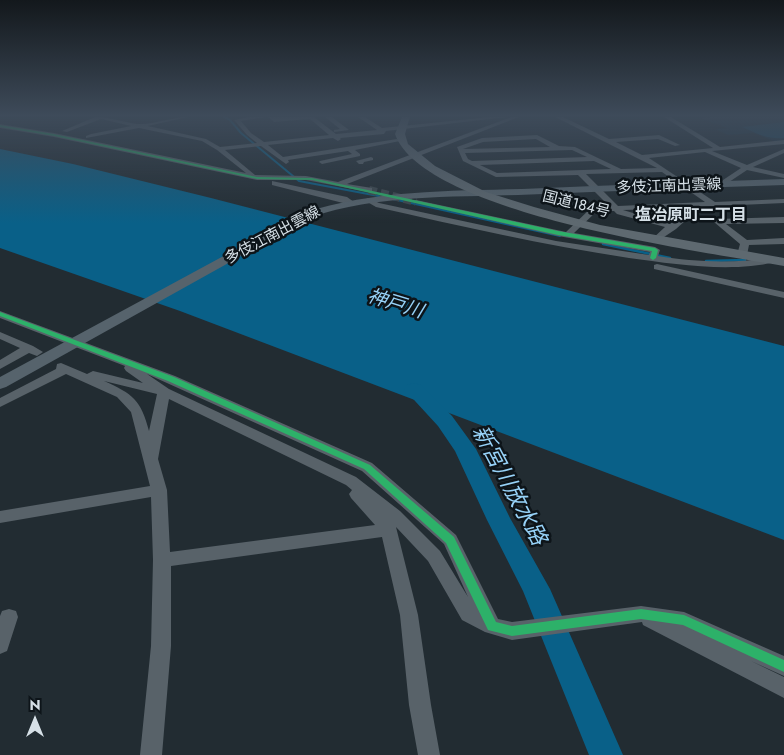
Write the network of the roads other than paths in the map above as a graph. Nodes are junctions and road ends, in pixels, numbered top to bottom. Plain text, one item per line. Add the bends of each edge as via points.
1 (139, 152) edge
2 (158, 152) edge
3 (223, 152) edge
4 (273, 152) edge
5 (326, 152) edge
6 (354, 152) edge
7 (413, 152) edge
8 (423, 152) edge
9 (462, 152) edge
10 (581, 152) edge
11 (631, 152) edge
12 (692, 152) edge
13 (708, 152) edge
14 (781, 152) edge
15 (415, 155) junction
16 (641, 157) junction
17 (371, 159) dead end
18 (595, 159) junction
19 (322, 162) dead end
20 (361, 163) junction
21 (472, 163) junction
22 (337, 167) dead end
23 (746, 168) junction
24 (663, 170) junction
25 (245, 171) junction
26 (374, 171) junction
27 (620, 171) junction
28 (579, 172) junction
29 (784, 176) edge
30 (265, 179) junction
31 (726, 182) dead end
32 (784, 182) edge
33 (337, 185) junction
34 (688, 186) junction
35 (597, 190) junction
36 (482, 194) junction
37 (368, 195) junction
38 (784, 201) edge
39 (416, 202) tunnel mouth
40 (760, 202) junction
41 (344, 204) junction
42 (713, 204) junction
43 (688, 205) junction
44 (615, 208) junction
45 (784, 219) edge
46 (579, 224) junction
47 (673, 227) junction
48 (568, 234) junction
49 (784, 240) edge
50 (570, 245) junction
51 (743, 249) junction
52 (654, 251) junction
53 (778, 261) edge
54 (706, 264) junction
55 (784, 288) edge
56 (784, 295) edge
57 (3, 315) edge
58 (0, 335) edge
59 (84, 339) junction
60 (118, 358) junction
61 (0, 366) edge
62 (65, 369) junction
63 (0, 384) edge
64 (164, 392) junction
65 (0, 403) edge
66 (150, 462) junction
67 (351, 481) junction
68 (159, 490) junction
69 (0, 517) edge
70 (389, 530) junction
71 (162, 560) junction
72 (641, 614) junction
73 (9, 618) dead end
74 (492, 626) junction
75 (0, 645) edge
76 (784, 666) edge
77 (784, 688) edge
78 (151, 755) edge
79 (429, 755) edge

1 - 30 street
2 - 25 street
3 - 25 street
4 - 5 street via 284,160
6 - 19 street via 358,155
7 - 15 highway, 国道184号
8 - 15 street
9 - 21 street via 465,160
10 - 18 street
11 - 16 street
12 - 16 street
13 - 23 street
14 - 23 street
15 - 26 street
15 - 36 highway, 国道184号 via 445,177
16 - 24 street
17 - 20 street
18 - 21 street
18 - 27 street
20 - 22 street
20 - 26 street
21 - 28 street via 496,176
23 - 29 street
23 - 31 street
24 - 27 street
24 - 34 street
25 - 30 street
26 - 33 street
27 - 28 street
28 - 35 street
30 - 33 street via 306,178
30 - 41 street via 344,199
32 - 34 main road, 多伎江南出雲線
33 - 37 street
34 - 35 main road, 多伎江南出雲線
34 - 42 street
35 - 36 main road, 多伎江南出雲線
35 - 44 street
36 - 37 main road, 多伎江南出雲線
36 - 46 highway, 国道184号
37 - 41 main road, 多伎江南出雲線
37 - 50 street via 376,206
38 - 40 street
39 - 48 street
40 - 42 street
40 - 45 street
41 - 59 main road, 多伎江南出雲線 via 308,216
42 - 43 street
43 - 44 street
43 - 47 street via 692,210
44 - 46 street via 595,209
44 - 47 street via 624,214
45 - 51 street via 718,222
46 - 48 street
46 - 52 highway, 国道184号
47 - 52 street
48 - 52 street
49 - 51 street
50 - 52 street
50 - 56 street
51 - 52 highway, 国道184号
51 - 53 highway, 国道184号
52 - 54 street
53 - 54 street
54 - 55 street via 722,274
57 - 59 street
58 - 61 street via 33,350
59 - 60 street
59 - 63 main road, 多伎江南出雲線
60 - 64 street
60 - 74 street via 367,467 450,540
62 - 64 street via 61,367
62 - 65 street
62 - 66 street via 122,394 137,411
64 - 66 street
64 - 67 street
66 - 68 street
67 - 70 street via 356,494
67 - 74 street via 394,515 434,556 469,614
68 - 69 street
68 - 71 street
70 - 71 street
70 - 79 street via 409,615
71 - 78 street via 161,646
72 - 74 street via 512,631
72 - 76 street via 684,620
72 - 77 street
73 - 75 street

